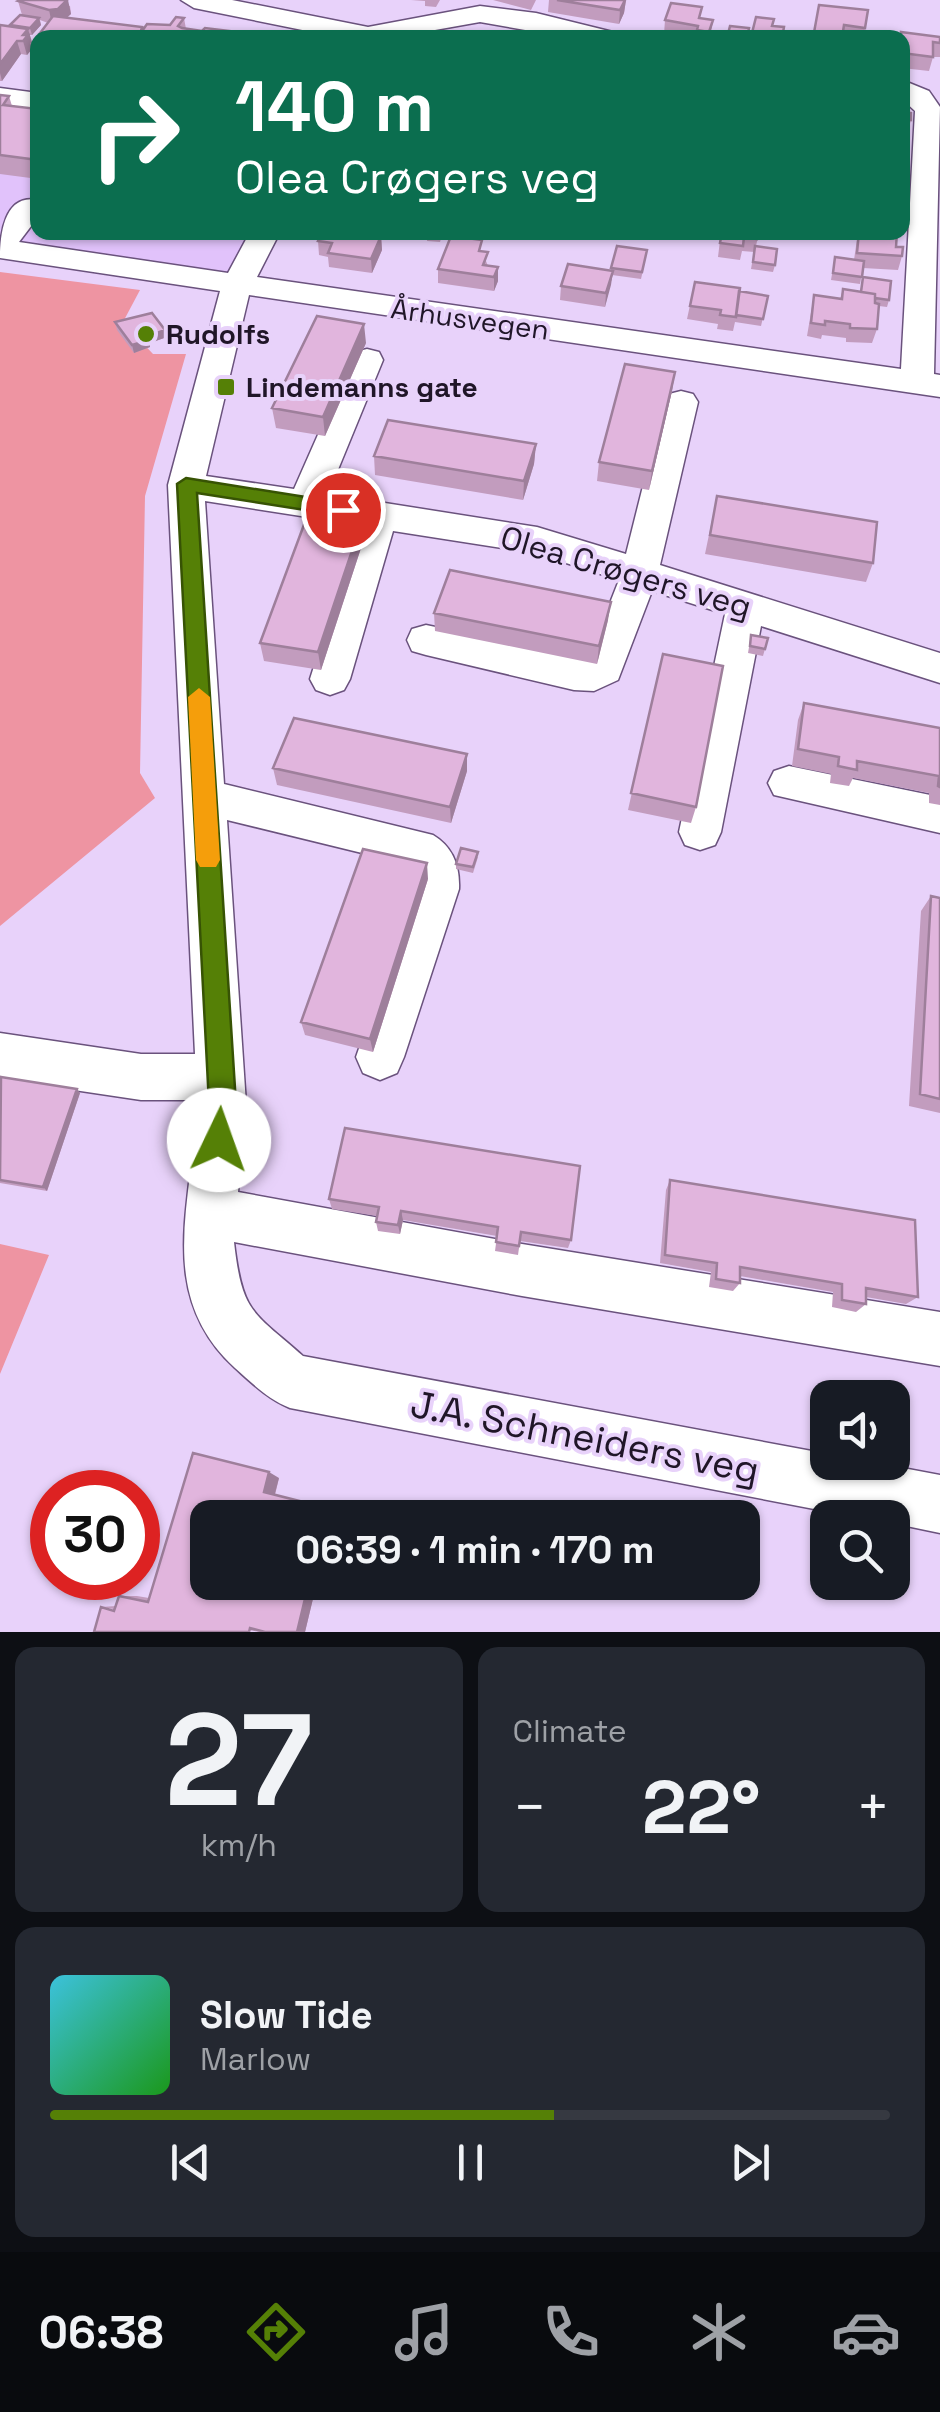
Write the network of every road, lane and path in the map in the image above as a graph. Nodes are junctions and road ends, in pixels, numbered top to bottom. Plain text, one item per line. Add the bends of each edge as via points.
1 (194, 0) edge
2 (339, 30) edge
3 (392, 30) edge
4 (572, 30) edge
5 (910, 92) edge
6 (0, 96) edge
7 (30, 100) edge
8 (30, 207) dead end
9 (914, 216) edge
10 (262, 240) edge
11 (0, 248) edge
12 (237, 285) junction
13 (367, 360) dead end
14 (929, 384) edge
15 (682, 402) dead end
16 (186, 484) junction
17 (306, 504) junction
18 (380, 515) junction
19 (640, 573) junction
20 (746, 606) junction
21 (426, 640) dead end
22 (940, 668) edge
23 (330, 679) dead end
24 (789, 784) dead end
25 (204, 796) junction
26 (940, 815) edge
27 (700, 832) edge
28 (0, 1056) edge
29 (380, 1057) dead end
30 (221, 1077) junction
31 (212, 1212) junction
32 (940, 1339) edge
33 (940, 1504) edge

1 - 2 street
3 - 4 street via 480,14
5 - 9 street via 929,111
6 - 7 street
8 - 11 street
9 - 14 street
10 - 12 street
11 - 12 street, Århusvegen
12 - 14 street, Århusvegen
12 - 16 street
13 - 17 street
15 - 19 street
16 - 17 street, Olea Crøgers veg
16 - 25 street
17 - 18 street, Olea Crøgers veg
18 - 19 street, Olea Crøgers veg via 537,540
18 - 23 street
19 - 20 street, Olea Crøgers veg
19 - 21 street via 610,658 594,676
20 - 22 street, Olea Crøgers veg via 835,616
20 - 27 street
24 - 26 street
25 - 29 street via 432,856 439,868 437,890
25 - 30 street
28 - 30 street via 142,1077
30 - 31 street
31 - 32 street
31 - 33 street, J.A. Schneiders veg via 208,1243 216,1302 231,1328 290,1381

